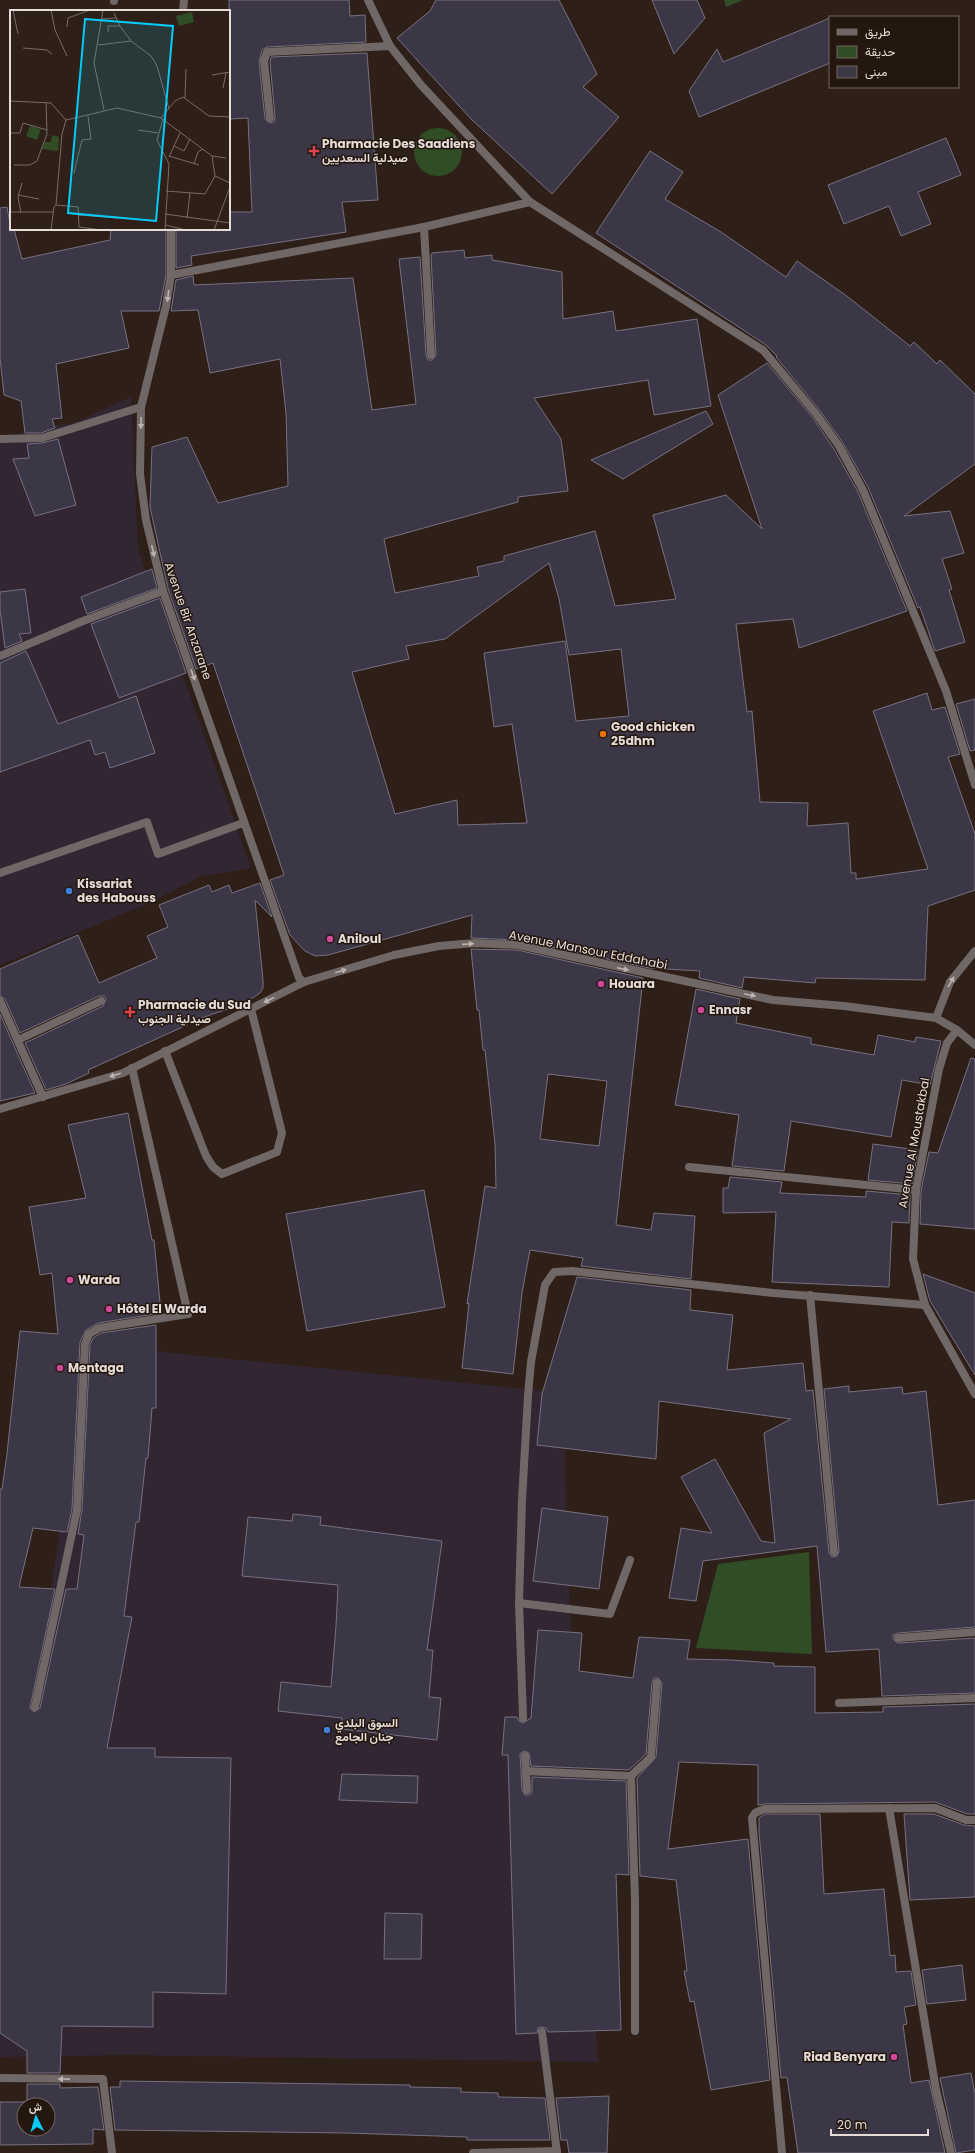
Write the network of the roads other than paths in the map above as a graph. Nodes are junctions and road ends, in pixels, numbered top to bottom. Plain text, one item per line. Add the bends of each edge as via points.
1 (184, 0) edge
2 (368, 0) edge
3 (183, 10) edge
4 (390, 46) junction
5 (270, 118) dead end
6 (530, 202) junction
7 (424, 227) junction
8 (171, 230) edge
9 (171, 274) junction
10 (431, 355) dead end
11 (141, 407) junction
12 (0, 439) edge
13 (163, 591) junction
14 (0, 656) edge
15 (975, 785) edge
16 (243, 823) junction
17 (0, 873) edge
18 (975, 950) edge
19 (304, 982) junction
20 (0, 1000) edge
21 (101, 1001) dead end
22 (251, 1009) junction
23 (936, 1018) junction
24 (958, 1030) junction
25 (18, 1040) junction
26 (975, 1045) edge
27 (165, 1051) junction
28 (132, 1068) junction
29 (43, 1097) junction
30 (0, 1109) edge
31 (689, 1167) dead end
32 (916, 1190) junction
33 (810, 1296) junction
34 (925, 1305) junction
35 (975, 1394) edge
36 (834, 1552) dead end
37 (630, 1560) dead end
38 (520, 1603) junction
39 (975, 1632) edge
40 (898, 1638) dead end
41 (657, 1683) dead end
42 (975, 1698) edge
43 (839, 1703) dead end
44 (35, 1707) dead end
45 (523, 1718) dead end
46 (525, 1756) dead end
47 (526, 1771) junction
48 (631, 1776) junction
49 (527, 1790) dead end
50 (890, 1808) junction
51 (975, 1820) edge
52 (634, 2031) dead end
53 (542, 2032) dead end
54 (0, 2078) edge
55 (557, 2152) edge
56 (112, 2153) edge
57 (473, 2153) edge
58 (782, 2153) edge
59 (951, 2153) edge

1 - 3 street
2 - 4 street
4 - 5 street via 267,52 264,61
4 - 6 street via 421,85
6 - 7 street
6 - 15 street via 763,350 817,415 839,446 863,490 946,691
7 - 9 street
7 - 10 street
8 - 9 street, Avenue Bir Anzarane
9 -> 11 street, Avenue Bir Anzarane via 158,342
11 - 12 street via 42,438
11 -> 13 street, Avenue Bir Anzarane via 140,474 146,520
13 - 14 street
13 -> 16 street, Avenue Bir Anzarane
16 - 17 street via 158,854 147,822
16 - 19 street, Avenue Bir Anzarane via 299,978
23 -> 18 street via 950,982
19 -> 22 street, Avenue Mansour Eddahabi
19 -> 23 street, Avenue Mansour Eddahabi via 394,955 439,946 475,943 518,945 773,1000
20 - 25 street
21 - 25 street
22 - 27 street, Avenue Mansour Eddahabi
22 - 27 street via 282,1133 277,1152 222,1174 213,1167 206,1156
23 - 24 street, Avenue Mansour Eddahabi
24 - 26 street, Avenue Mansour Eddahabi
24 - 32 street, Avenue Al Moustakbal via 947,1043 939,1069
25 - 29 street
27 - 28 street, Avenue Mansour Eddahabi
28 -> 29 street, Avenue Mansour Eddahabi
28 - 44 street via 188,1314 99,1328 89,1334 85,1344 76,1510
29 - 30 street, Avenue Mansour Eddahabi
31 - 32 street
32 - 34 street, Avenue Al Moustakbal via 913,1259
33 - 34 street
33 - 36 street
33 - 38 street via 572,1271 554,1272 545,1285 531,1362 522,1500
34 - 35 street, Avenue Al Moustakbal
37 - 38 street via 610,1614
38 - 45 street
39 - 40 street
41 - 48 street via 651,1757
42 - 43 street
46 - 47 street
47 - 48 street
47 - 49 street
48 - 52 street via 635,1898
50 - 51 street via 935,1808 966,1820
50 - 58 street via 764,1810 755,1813 752,1818
50 - 59 street via 936,2090
53 - 55 street
56 -> 54 street via 103,2079
55 - 57 street

